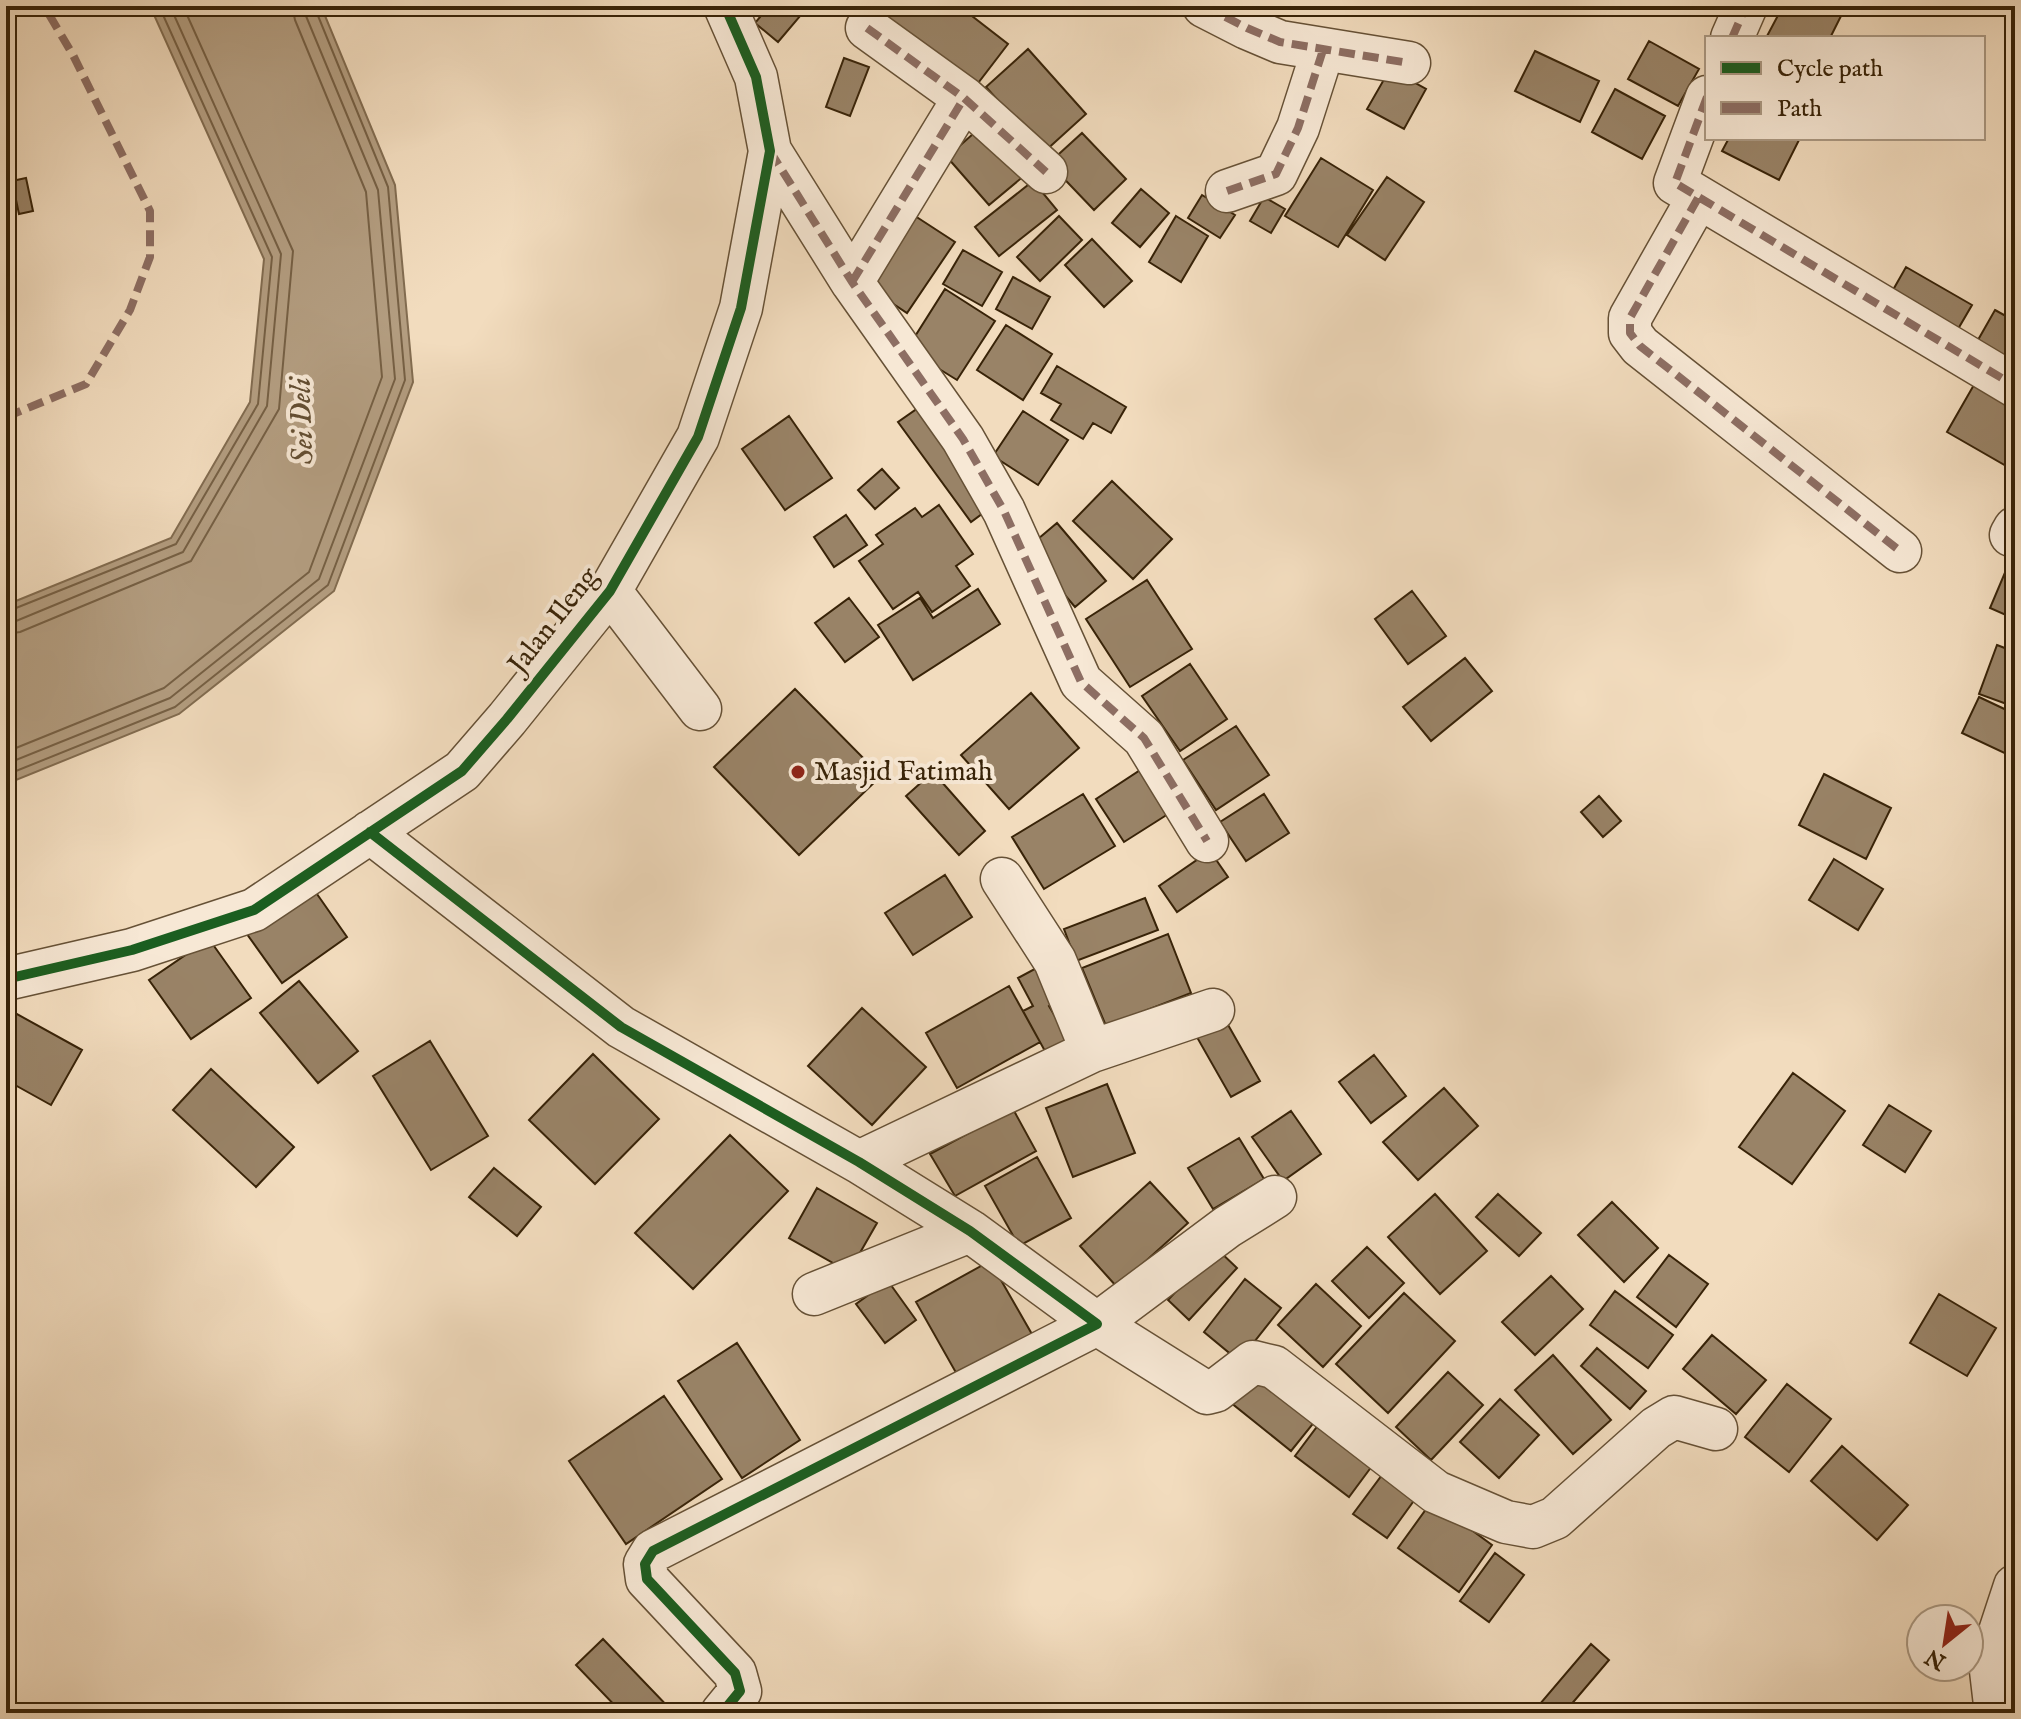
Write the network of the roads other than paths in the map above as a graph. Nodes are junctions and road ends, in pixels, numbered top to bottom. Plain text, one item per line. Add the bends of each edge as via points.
1 (1204, 6) edge
2 (1746, 6) edge
3 (730, 9) edge
4 (867, 28) dead end
5 (1733, 36) edge
6 (1323, 50) junction
7 (1409, 63) dead end
8 (964, 98) junction
9 (1705, 102) edge
10 (770, 151) junction
11 (1046, 172) dead end
12 (1227, 191) dead end
13 (1698, 198) junction
14 (852, 282) junction
15 (2015, 386) edge
16 (1900, 551) dead end
17 (610, 591) junction
18 (700, 709) dead end
19 (370, 832) junction
20 (1207, 841) dead end
21 (1002, 879) dead end
22 (6, 979) edge
23 (1213, 1010) dead end
24 (1092, 1051) junction
25 (859, 1162) junction
26 (1275, 1197) dead end
27 (970, 1231) junction
28 (814, 1294) dead end
29 (1097, 1324) junction
30 (1716, 1429) dead end
31 (2015, 1586) edge
32 (722, 1713) edge
33 (1996, 1713) edge

1 - 6 street via 1280,42
2 - 5 street
3 - 10 street, Jalan Ileng via 756,77
4 - 8 street
6 - 7 street
6 - 12 street via 1298,128 1276,174
8 - 11 street
8 - 14 street
9 - 13 street via 1675,183
10 - 14 street
10 - 17 street, Jalan Ileng via 741,308 698,437
13 - 15 street
13 - 16 street via 1630,318 1630,333
14 - 20 street via 963,439 1004,511 1081,682 1144,738
17 - 18 street
17 - 19 street, Jalan Ileng via 462,771
19 - 22 street, Jalan Ileng via 254,910 132,950
19 - 25 street via 621,1027
21 - 24 street via 1055,961
23 - 24 street
24 - 25 street
25 - 27 street
26 - 29 street
27 - 28 street
27 - 29 street
29 - 30 street via 1207,1393 1253,1362 1274,1367 1436,1492 1506,1522 1533,1527 1555,1518 1674,1417
29 - 32 street via 653,1551 645,1564 647,1579 735,1673 740,1691
31 - 33 street via 1990,1662

